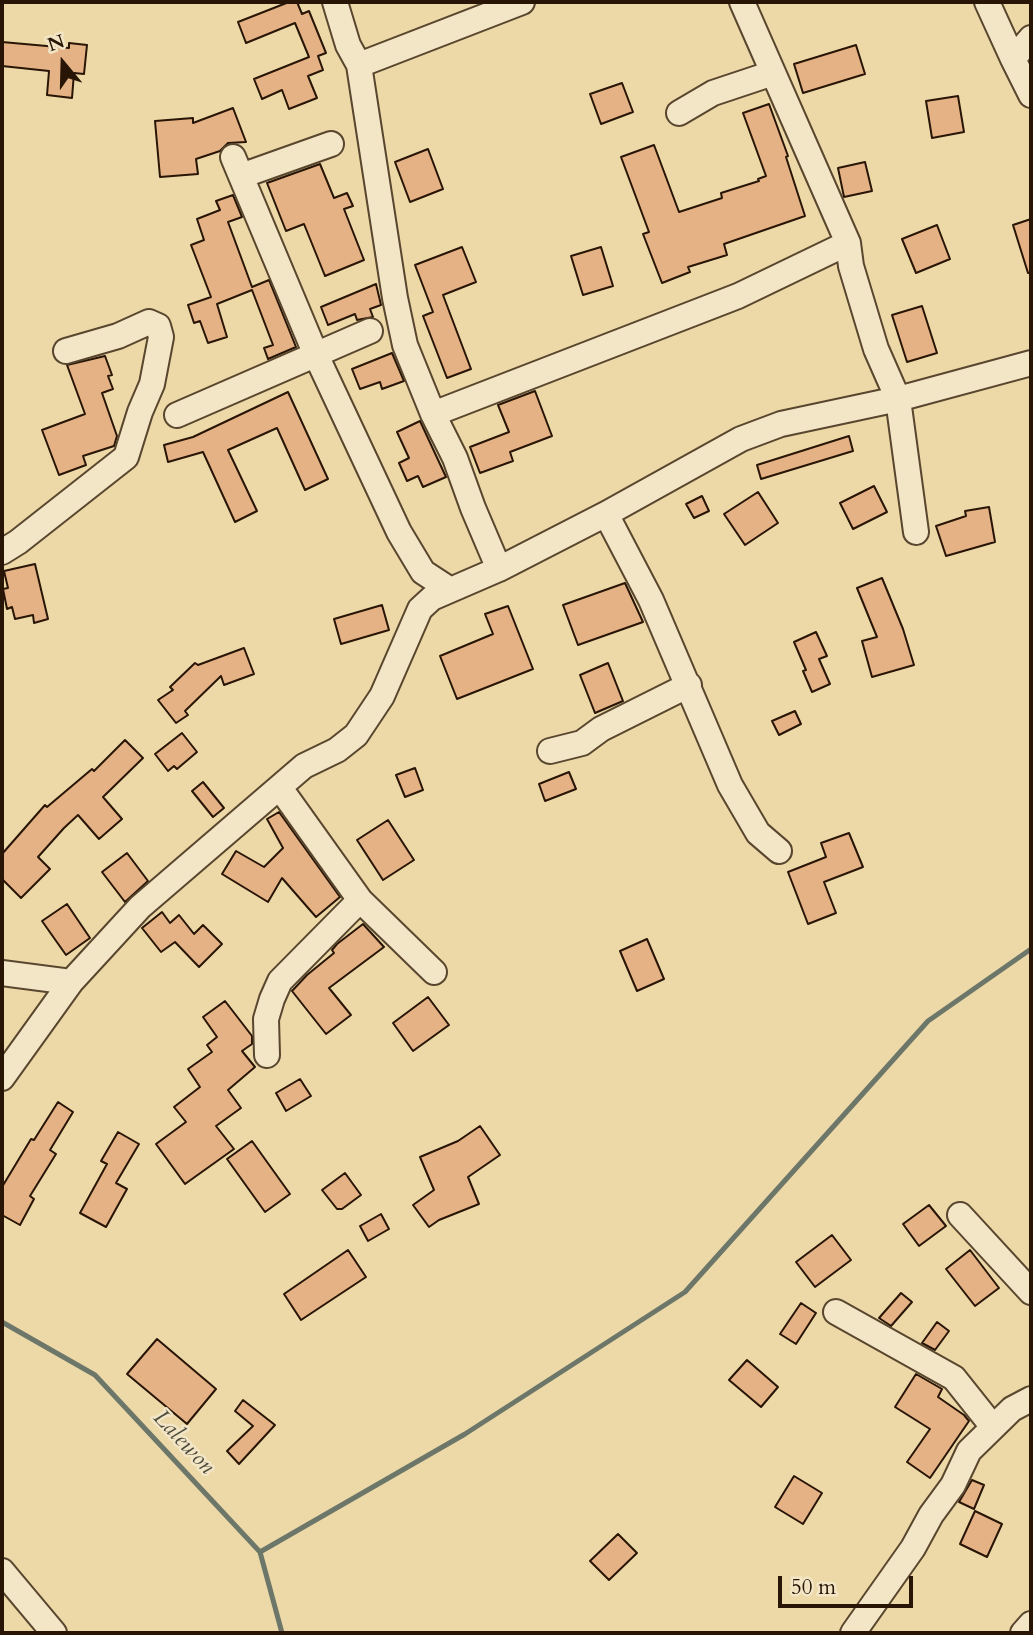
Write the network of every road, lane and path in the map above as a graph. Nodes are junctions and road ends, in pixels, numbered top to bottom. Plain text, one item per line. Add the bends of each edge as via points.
1 (335, 2) edge
2 (522, 2) edge
3 (742, 2) edge
4 (987, 2) edge
5 (1031, 38) edge
6 (1013, 59) junction
7 (359, 65) junction
8 (773, 73) junction
9 (1031, 95) edge
10 (679, 113) dead end
11 (331, 144) dead end
12 (848, 243) junction
13 (370, 331) dead end
14 (66, 351) dead end
15 (316, 355) junction
16 (1031, 363) edge
17 (898, 399) junction
18 (433, 414) junction
19 (177, 415) dead end
20 (606, 514) junction
21 (916, 531) dead end
22 (2, 552) edge
23 (499, 569) junction
24 (449, 589) junction
25 (689, 685) junction
26 (550, 751) dead end
27 (280, 788) junction
28 (779, 851) dead end
29 (360, 900) junction
30 (435, 972) dead end
31 (2, 974) edge
32 (71, 982) junction
33 (267, 1055) dead end
34 (2, 1078) edge
35 (960, 1214) dead end
36 (1031, 1292) edge
37 (836, 1312) dead end
38 (1031, 1399) edge
39 (993, 1427) junction
40 (2, 1570) edge
41 (1031, 1624) edge
42 (54, 1633) edge
43 (853, 1633) edge
44 (1023, 1633) edge

1 - 7 street
2 - 7 street
3 - 8 street
4 - 6 street
5 - 6 street
6 - 9 street
7 - 18 street via 397,308 405,345
8 - 10 street via 713,93
8 - 12 street
11 - 15 street via 237,167
12 - 17 street via 876,349
12 - 18 street via 738,296
13 - 15 street
14 - 22 street via 149,322 160,330 152,384 126,457
15 - 19 street
15 - 24 street via 399,532 423,572
16 - 17 street
17 - 20 street via 781,424 751,435
17 - 21 street
18 - 23 street
20 - 23 street
20 - 25 street via 652,600
23 - 24 street
24 - 27 street via 420,609 382,696 356,736 304,765
25 - 26 street via 582,743
25 - 28 street via 730,785 758,834
27 - 29 street
27 - 32 street via 140,907
29 - 30 street
29 - 33 street via 280,981 266,1019
31 - 32 street
32 - 34 street
35 - 36 street
37 - 39 street via 954,1378
38 - 39 street
39 - 43 street via 969,1451 913,1548
40 - 42 street
41 - 44 street

